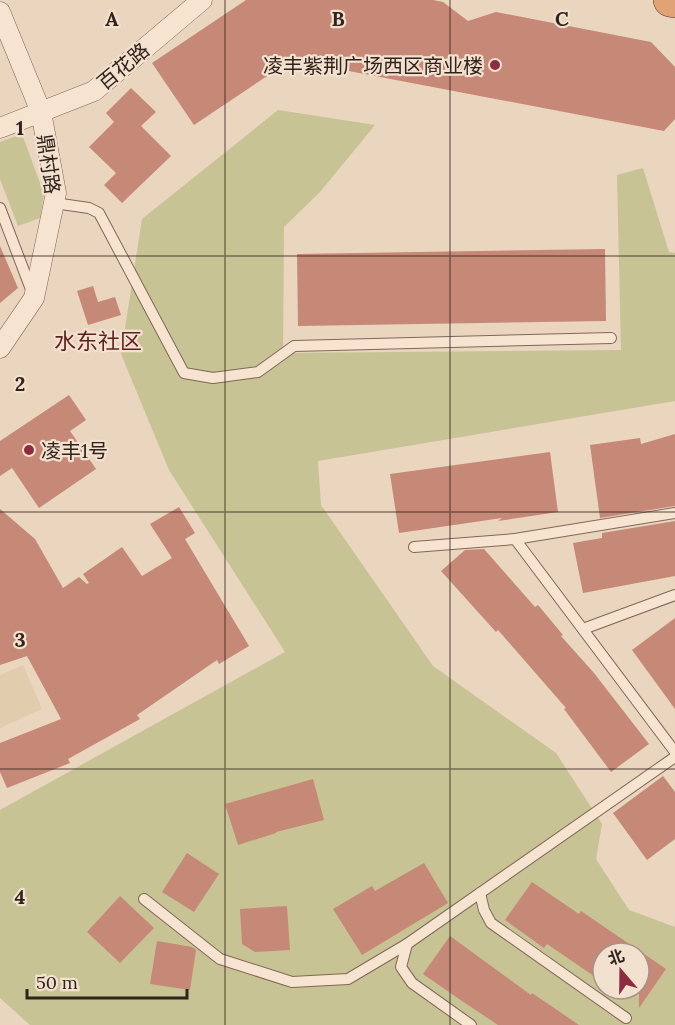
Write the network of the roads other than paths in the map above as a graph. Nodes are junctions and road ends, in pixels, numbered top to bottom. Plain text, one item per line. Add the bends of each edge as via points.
1 (202, 0) edge
2 (670, 0) edge
3 (675, 1) edge
4 (0, 12) edge
5 (40, 112) junction
6 (0, 128) edge
7 (54, 203) junction
8 (0, 208) edge
9 (34, 298) junction
10 (611, 339) dead end
11 (0, 348) edge
12 (675, 513) edge
13 (515, 538) junction
14 (414, 547) dead end
15 (675, 595) edge
16 (583, 629) junction
17 (670, 736) edge
18 (675, 752) edge
19 (675, 757) edge
20 (480, 893) junction
21 (144, 898) dead end
22 (408, 944) junction
23 (626, 1018) dead end
24 (471, 1025) edge

1 - 5 street, 百花路 via 94,91
2 - 3 highway
4 - 5 street, 鼎村路
5 - 6 street, 百花路
5 - 7 street, 鼎村路 via 56,193
7 - 9 street, 鼎村路
7 - 10 lane via 99,213 184,374 213,378 258,372 294,346
8 - 9 lane
9 - 11 street, 鼎村路
12 - 13 lane
13 - 14 lane
13 - 16 lane
15 - 16 lane
16 - 17 lane
17 - 18 lane
19 - 20 lane
20 - 22 lane
20 - 23 lane via 491,923
21 - 22 lane via 220,959 292,982 348,979
22 - 24 lane via 401,967 412,983

